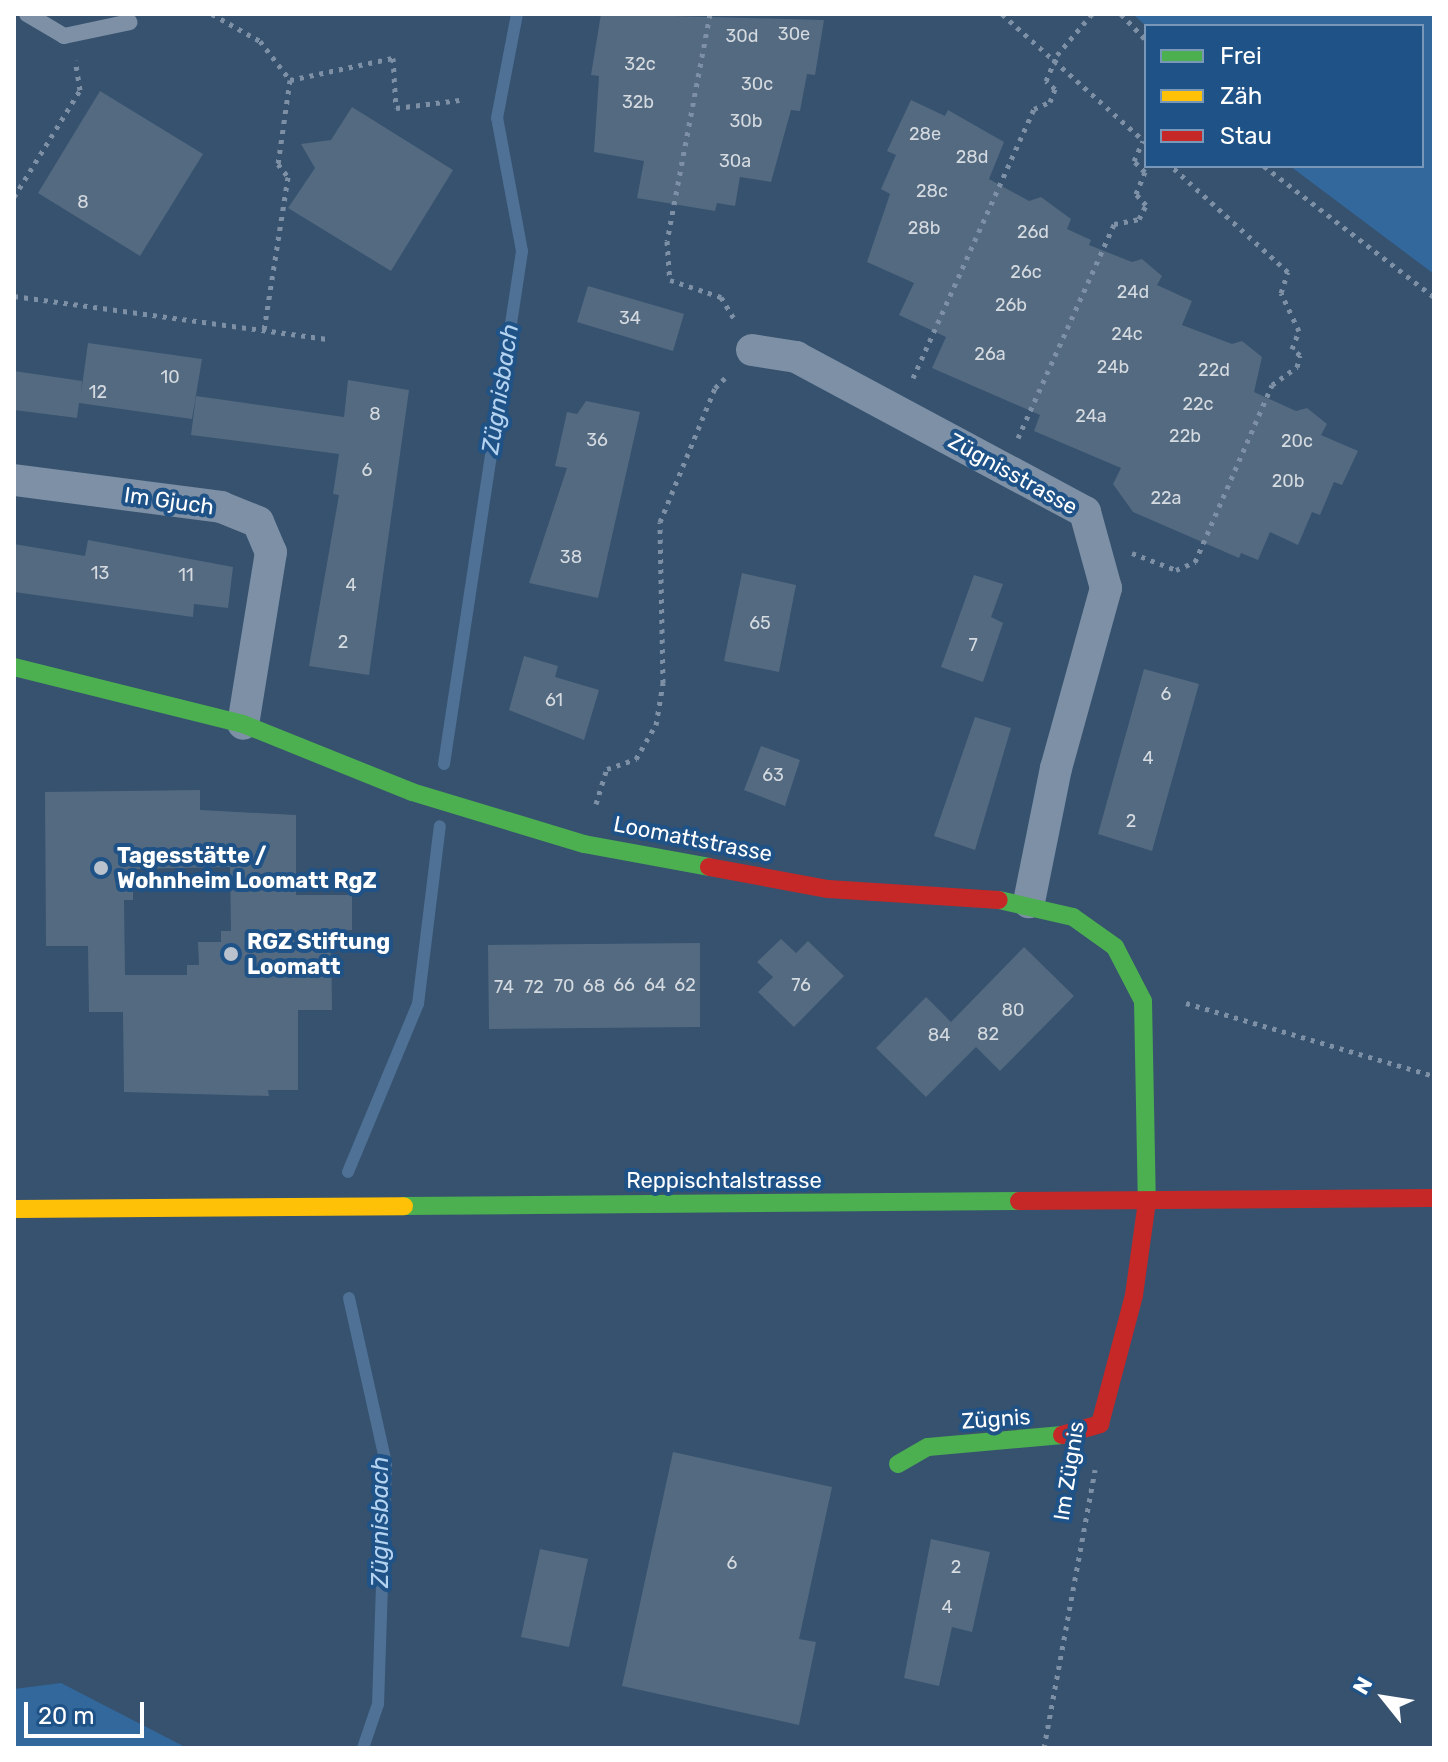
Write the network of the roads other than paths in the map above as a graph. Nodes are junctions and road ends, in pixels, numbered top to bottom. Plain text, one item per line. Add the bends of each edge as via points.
1 (27, 14) edge
2 (130, 22) dead end
3 (752, 350) road end
4 (14, 480) edge
5 (14, 667) edge
6 (243, 724) junction
7 (1029, 902) junction
8 (1434, 1198) edge
9 (1148, 1203) junction
10 (14, 1209) edge
11 (1100, 1424) joint
12 (898, 1464) dead end

1 - 2 lane via 72,35
3 - 7 street, Zügnisstrasse via 796,357 1085,512 1106,588 1056,768
4 - 6 street, Im Gjuch via 221,507 258,522 271,552
5 - 6 street, Loomattstrasse
6 - 7 street, Loomattstrasse via 412,792 584,844 828,889
7 - 9 street, Loomattstrasse via 1073,917 1115,947 1143,1001
8 - 9 street, Reppischtalstrasse
9 - 10 street, Reppischtalstrasse
9 - 11 street, Im Zügnis
11 - 12 street, Zügnis via 1039,1442 928,1447

